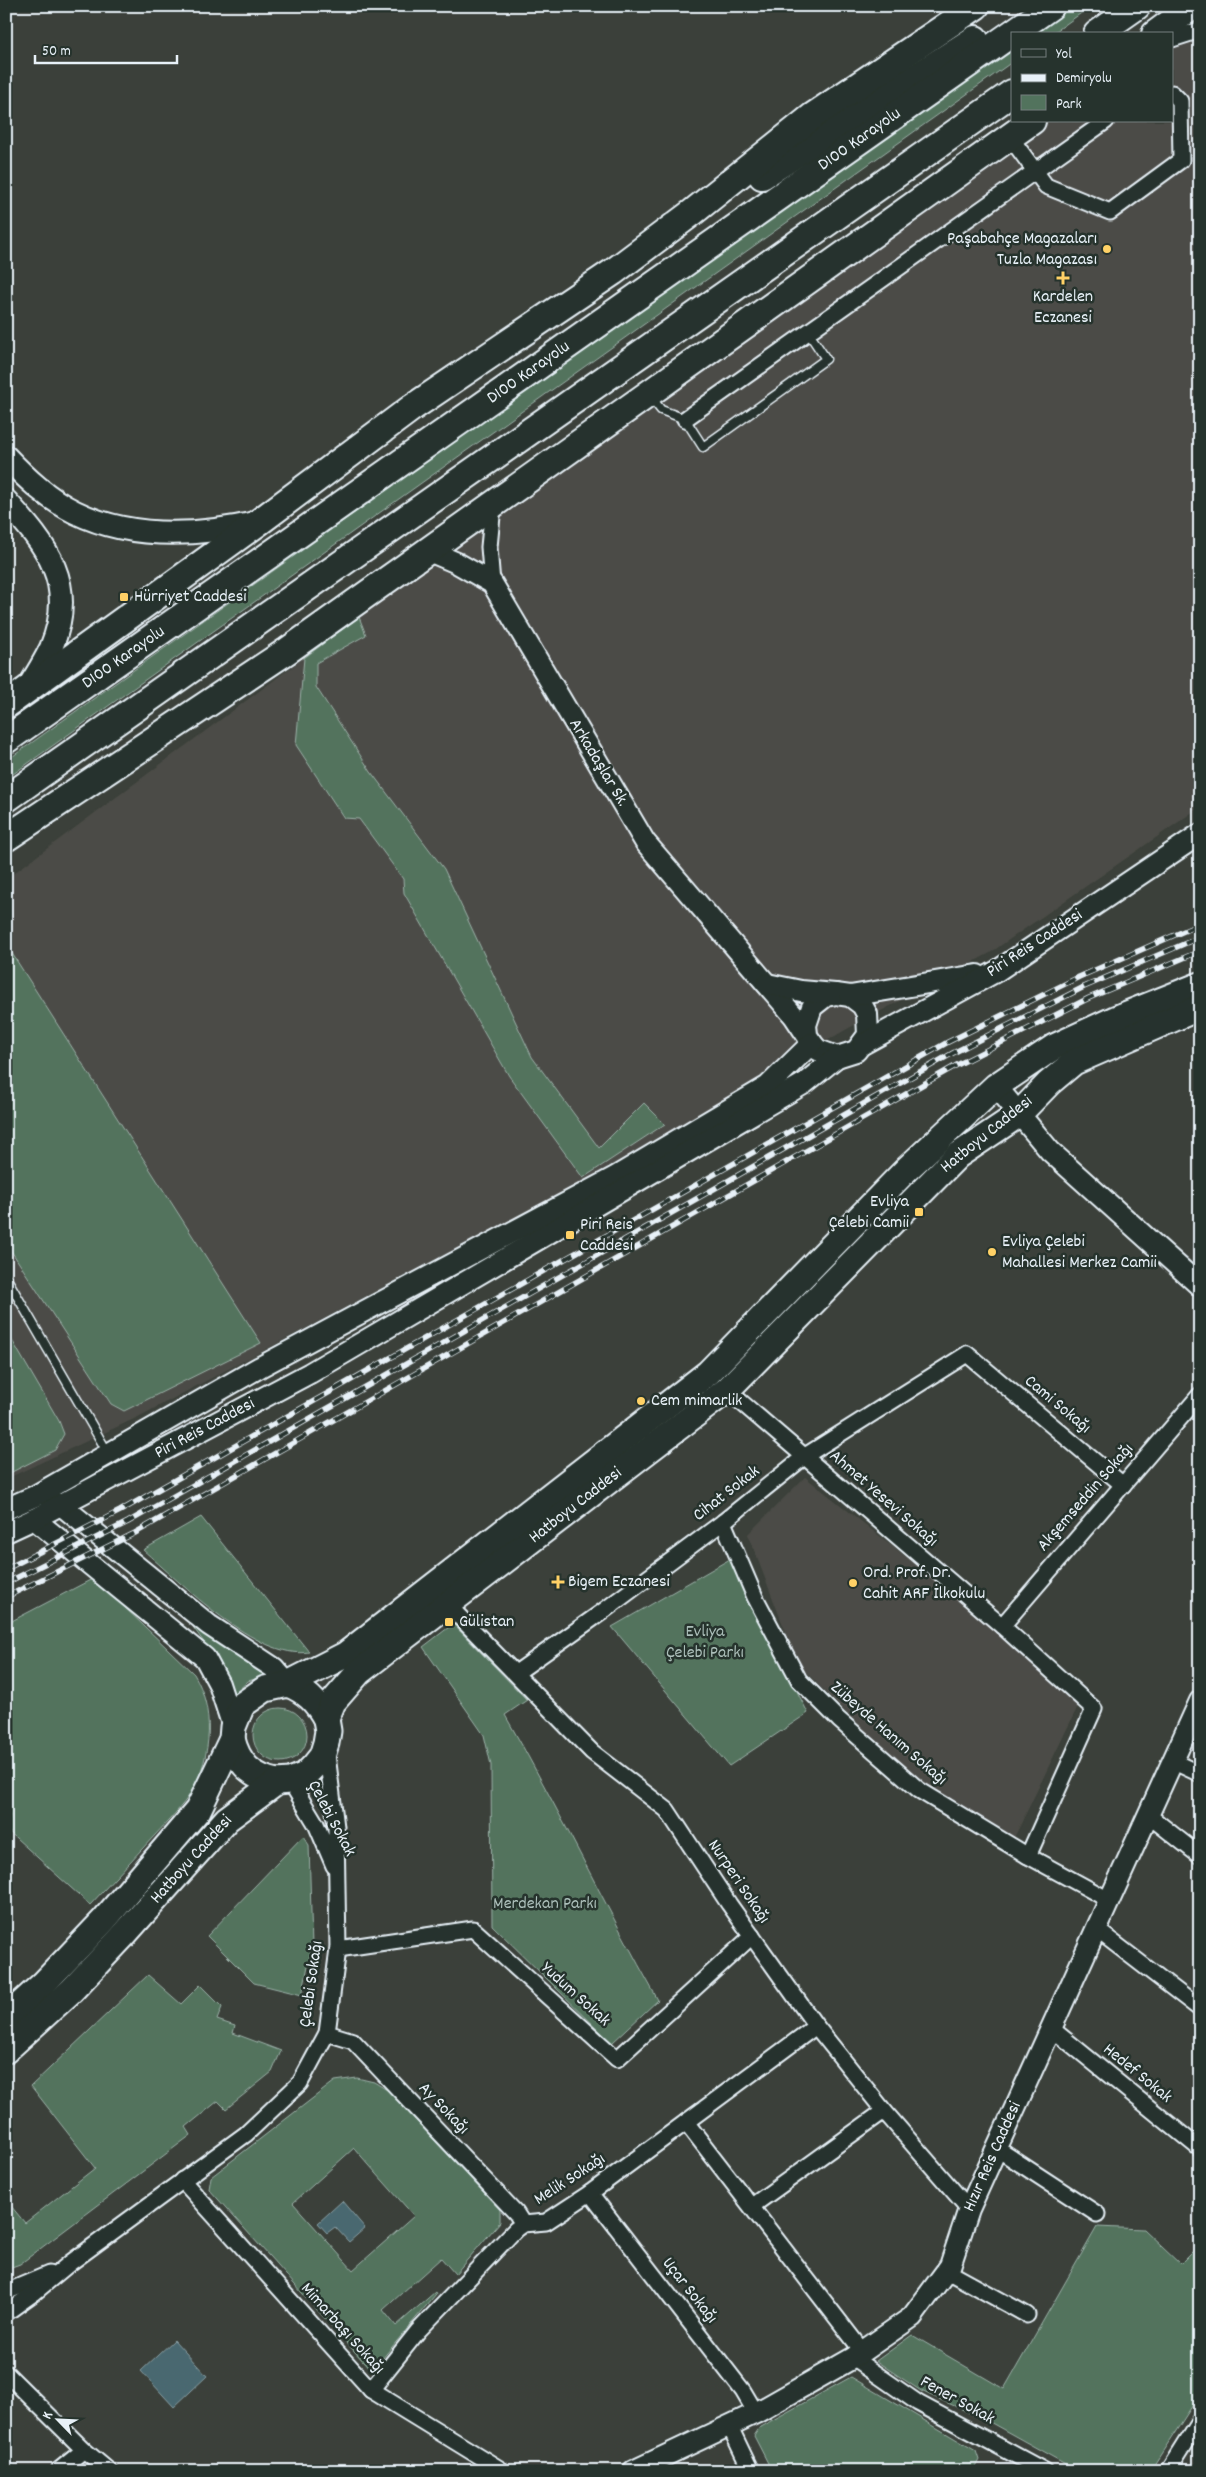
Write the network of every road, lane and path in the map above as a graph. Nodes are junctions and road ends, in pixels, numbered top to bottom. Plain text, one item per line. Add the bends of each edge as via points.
1 (976, 6) edge
2 (1026, 6) edge
3 (1051, 6) edge
4 (1137, 6) edge
5 (1193, 6) edge
6 (1200, 30) edge
7 (1014, 32) edge
8 (1100, 32) edge
9 (1157, 32) edge
10 (1011, 34) edge
11 (1174, 38) edge
12 (1011, 95) edge
13 (1174, 95) edge
14 (1031, 122) edge
15 (1105, 122) edge
16 (1010, 137) junction
17 (1035, 172) junction
18 (614, 272) junction
19 (808, 332) junction
20 (650, 395) junction
21 (685, 419) junction
22 (6, 457) edge
23 (6, 501) edge
24 (493, 506) junction
25 (260, 522) junction
26 (429, 551) junction
27 (492, 583) junction
28 (16, 698) edge
29 (6, 740) edge
30 (6, 800) edge
31 (1200, 834) edge
32 (6, 838) edge
33 (996, 971) junction
34 (768, 984) junction
35 (1200, 985) edge
36 (843, 995) junction
37 (1200, 1007) edge
38 (809, 1039) junction
39 (863, 1044) junction
40 (837, 1057) junction
41 (996, 1086) junction
42 (1018, 1115) junction
43 (6, 1278) edge
44 (1200, 1286) edge
45 (967, 1354) joint
46 (727, 1390) junction
47 (1200, 1395) edge
48 (108, 1454) junction
49 (805, 1456) junction
50 (1123, 1485) junction
51 (34, 1496) junction
52 (60, 1505) junction
53 (6, 1509) edge
54 (34, 1519) junction
55 (723, 1522) junction
56 (6, 1532) edge
57 (448, 1604) junction
58 (1002, 1626) junction
59 (516, 1673) junction
60 (288, 1684) junction
61 (1200, 1701) edge
62 (326, 1719) junction
63 (233, 1733) junction
64 (326, 1743) junction
65 (1172, 1761) junction
66 (1200, 1774) edge
67 (283, 1781) junction
68 (1148, 1815) junction
69 (1028, 1856) junction
70 (1200, 1856) edge
71 (338, 1874) junction
72 (1109, 1900) junction
73 (1096, 1929) junction
74 (752, 1936) junction
75 (338, 1949) junction
76 (1200, 2009) edge
77 (6, 2018) edge
78 (816, 2026) junction
79 (1051, 2028) junction
80 (327, 2033) junction
81 (6, 2050) edge
82 (884, 2111) junction
83 (686, 2122) junction
84 (996, 2148) junction
85 (1200, 2149) edge
86 (182, 2180) junction
87 (590, 2192) junction
88 (752, 2206) junction
89 (969, 2209) junction
90 (1096, 2214) dead end
91 (523, 2224) junction
92 (70, 2263) junction
93 (947, 2271) junction
94 (6, 2292) edge
95 (6, 2313) edge
96 (1027, 2315) dead end
97 (858, 2355) junction
98 (6, 2373) edge
99 (371, 2390) junction
100 (756, 2414) junction
101 (1200, 2420) edge
102 (730, 2427) junction
103 (84, 2450) junction
104 (58, 2471) edge
105 (109, 2471) edge
106 (503, 2471) edge
107 (634, 2471) edge
108 (751, 2471) edge
109 (1044, 2471) edge
110 (1168, 2471) edge

1 - 18 highway via 813,116
2 - 18 highway
3 - 7 highway, D100 Karayolu
4 - 8 highway
5 - 9 highway
6 - 11 street
10 - 29 highway, D100 Karayolu
12 - 30 highway
13 - 17 street via 1180,101 1181,160 1110,212 1046,186
14 - 16 highway
15 - 17 street
16 - 17 street
16 - 20 highway
17 - 19 street
18 - 25 highway via 413,408
19 - 21 street
19 - 21 lane via 826,359 703,447
20 - 21 lane via 661,410
20 - 24 highway
22 - 25 main road via 46,494 74,512 103,523 148,531 188,533 226,530
23 - 28 main road via 45,546 53,562 61,597 57,633 50,650
24 - 26 highway
24 - 27 street via 489,547
25 - 28 highway
26 - 27 street, Arkadaşlar Sk.
26 - 32 highway via 287,651
27 - 34 street, Arkadaşlar Sk. via 645,842
31 - 33 street, Piri Reis Caddesi
33 - 36 street
33 - 39 street, Piri Reis Caddesi
34 - 36 street
34 - 38 street, Arkadaşlar Sk.
35 - 41 main road, Hatboyu Caddesi via 1054,1047
36 - 38 street via 826,996 812,1007 806,1025
36 - 39 street via 862,1005 867,1014 868,1035
37 - 42 main road, Hatboyu Caddesi via 1074,1062
38 - 40 street via 818,1050
38 - 48 street, Piri Reis Caddesi via 768,1086 615,1178 260,1368
39 - 40 street via 856,1051
40 - 52 street, Piri Reis Caddesi via 805,1083 310,1374
41 - 42 street
41 - 60 main road, Hatboyu Caddesi via 907,1169 708,1373 345,1656
42 - 44 street via 1050,1151
42 - 46 main road, Hatboyu Caddesi via 957,1156
43 - 48 lane
45 - 49 street, Cihat Sokak
45 - 50 street, Cami Sokağı
46 - 49 street, Ahmet Yesevi Sokağı
46 - 57 main road, Hatboyu Caddesi
47 - 50 street, Akşemseddin Sokağı
48 - 51 street, Piri Reis Caddesi
49 - 55 street, Cihat Sokak
49 - 58 street, Ahmet Yesevi Sokağı
50 - 58 street, Akşemseddin Sokağı
51 - 52 street
51 - 53 street, Piri Reis Caddesi
51 - 54 street
52 - 54 street, Piri Reis Caddesi
52 - 60 street via 209,1625 274,1668
54 - 56 street, Piri Reis Caddesi
54 - 63 street via 205,1658 219,1684
55 - 59 street, Cihat Sokak
55 - 69 street, Zübeyde Hanım Sokağı via 755,1597 798,1680 919,1790
57 - 59 street, Nurperi Sokağı
57 - 62 main road, Hatboyu Caddesi via 359,1672 333,1702
58 - 69 street, Ahmet Yesevi Sokağı via 1094,1709
59 - 74 street, Nurperi Sokağı via 592,1752 667,1810
60 - 62 main road via 311,1698
60 - 63 main road, Hatboyu Caddesi via 275,1685 254,1694 242,1705
61 - 65 street, Hızır Reis Caddesi
62 - 64 main road, Hatboyu Caddesi
63 - 67 main road via 235,1751 247,1770 263,1779
63 - 77 main road, Hatboyu Caddesi via 198,1810 104,1920
64 - 67 main road, Hatboyu Caddesi via 314,1766 305,1775
64 - 71 street, Çelebi Sokağı
65 - 66 street
65 - 68 street, Hızır Reis Caddesi
67 - 71 street, Çelebi Sokak via 316,1824
67 - 81 main road, Hatboyu Caddesi via 227,1818 78,1984
68 - 70 street
68 - 72 street, Hızır Reis Caddesi
69 - 72 street, Zübeyde Hanım Sokağı
71 - 75 street, Çelebi Sokağı
72 - 73 street, Hızır Reis Caddesi
73 - 76 street
73 - 79 street, Hızır Reis Caddesi
74 - 75 street, Yudum Sokak via 617,2059 473,1929
74 - 78 street, Nurperi Sokağı
75 - 80 street, Çelebi Sokağı
78 - 82 street, Nurperi Sokağı
78 - 83 street, Melik Sokağı
79 - 84 street, Hızır Reis Caddesi
79 - 85 street, Hedef Sokak
80 - 86 street, Çelebi Sokağı via 300,2083 246,2134
80 - 91 street, Ay Sokağı via 353,2041
82 - 88 street
82 - 89 street, Nurperi Sokağı
83 - 87 street, Melik Sokağı
83 - 88 street, Fener Sokak
84 - 89 street, Hızır Reis Caddesi
84 - 90 street
86 - 92 street, Çelebi Sokağı
86 - 99 street, Mimarbaşı Sokağı
87 - 91 street, Melik Sokağı via 546,2222
87 - 100 street, Uçar Sokağı via 743,2391
88 - 97 street, Fener Sokak
89 - 93 street, Hızır Reis Caddesi
91 - 99 street, Melik Sokağı via 418,2331
92 - 94 street
92 - 95 street
93 - 96 street
93 - 97 street, Hızır Reis Caddesi via 912,2317
97 - 100 street, Hızır Reis Caddesi
97 - 109 street, Fener Sokak via 918,2403
98 - 103 street
99 - 106 street, Mimarbaşı Sokağı
100 - 102 street, Hızır Reis Caddesi
101 - 110 street
102 - 107 street, Hızır Reis Caddesi
102 - 108 street
103 - 104 street
103 - 105 street

